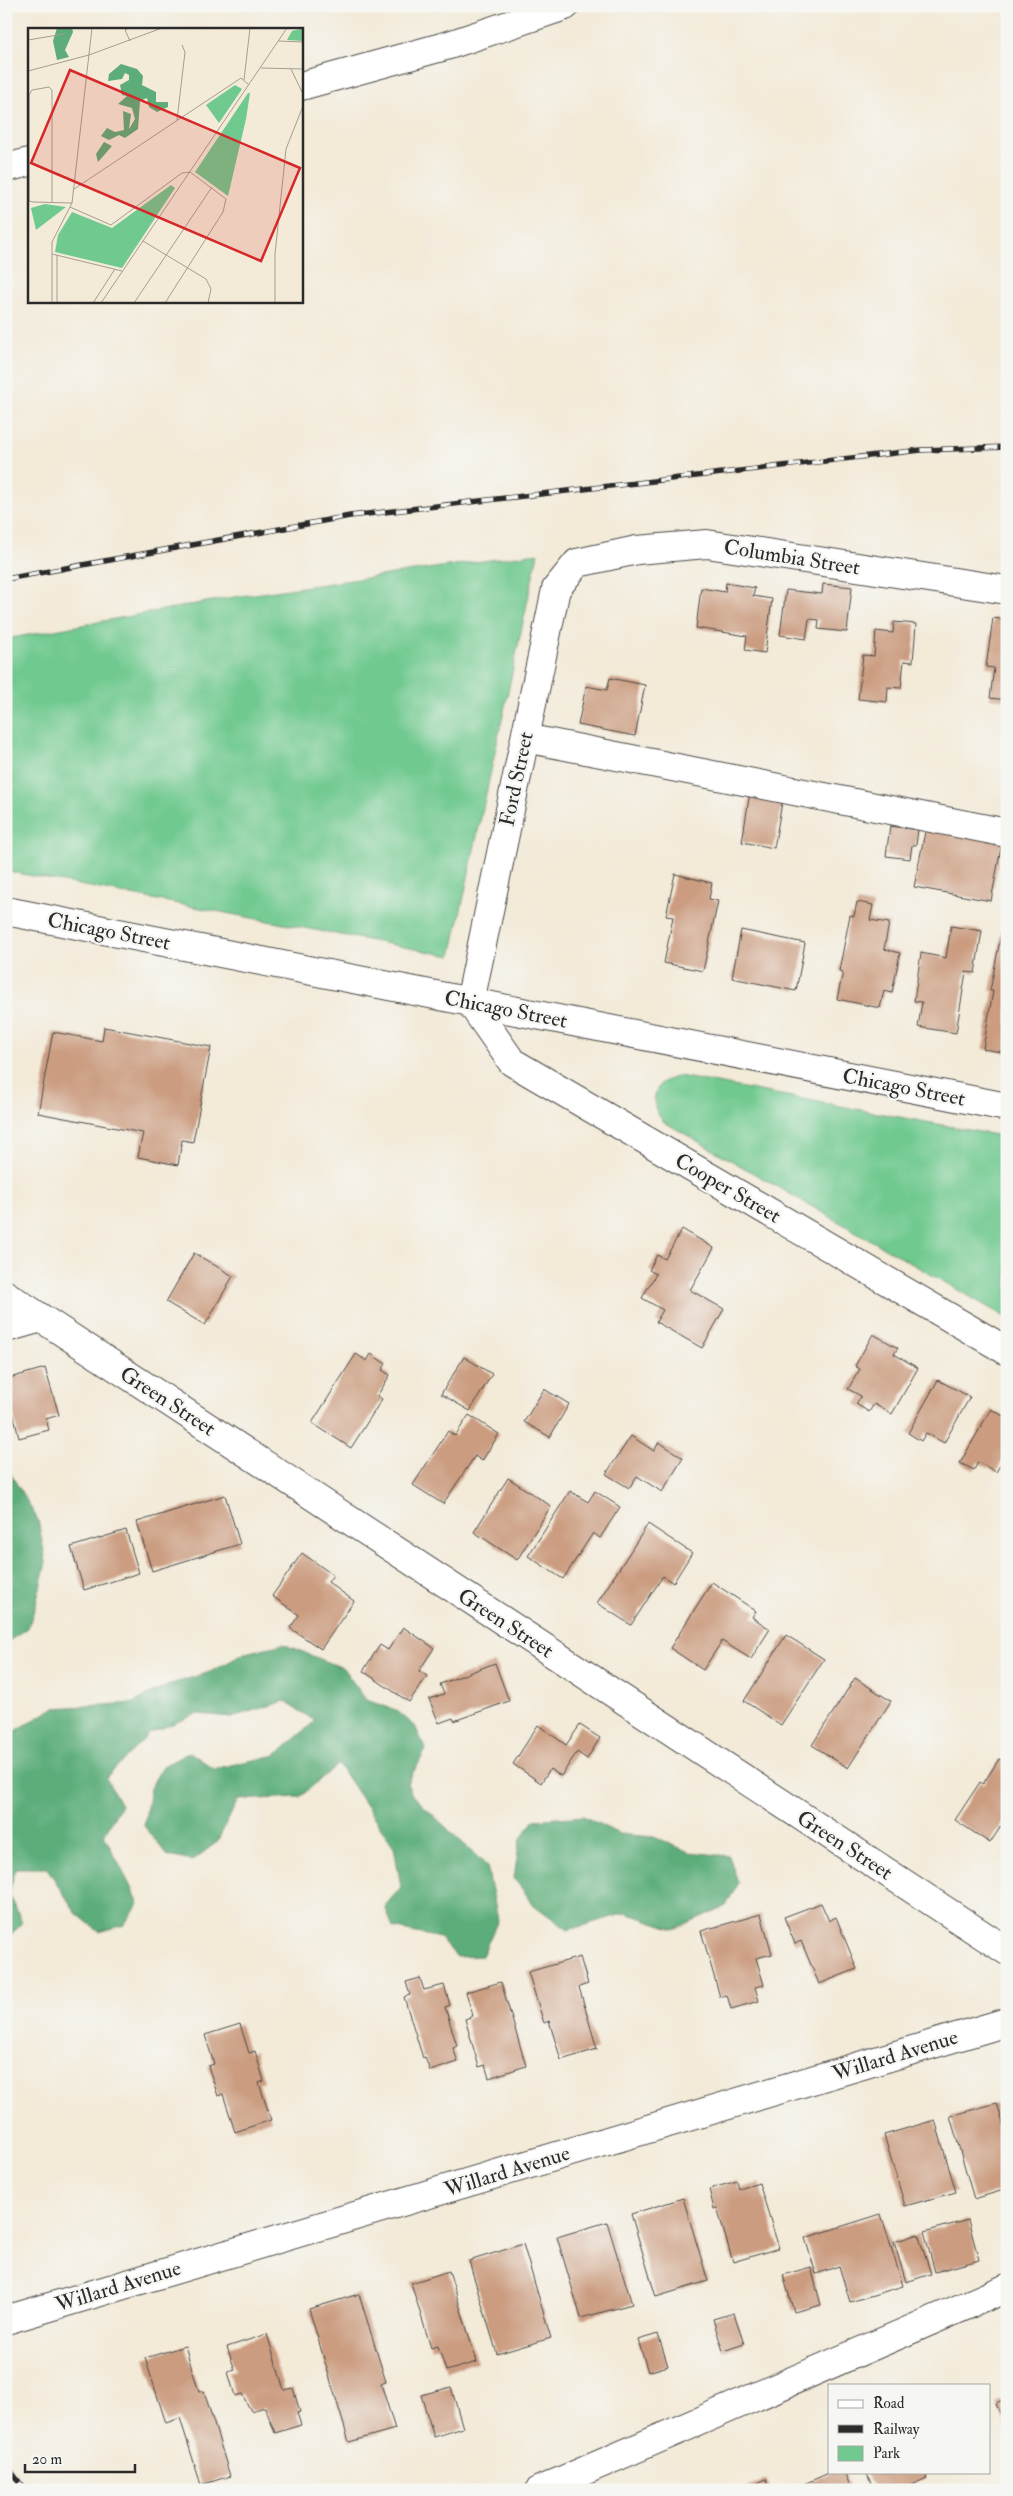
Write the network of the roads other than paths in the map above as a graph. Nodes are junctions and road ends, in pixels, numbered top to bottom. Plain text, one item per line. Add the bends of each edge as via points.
1 (565, 6) edge
2 (302, 86) edge
3 (28, 162) edge
4 (6, 168) edge
5 (577, 563) joint
6 (1007, 590) edge
7 (525, 738) junction
8 (1007, 833) edge
9 (6, 911) edge
10 (470, 1002) junction
11 (1007, 1107) edge
12 (6, 1295) edge
13 (41, 1318) junction
14 (6, 1328) edge
15 (1007, 1351) edge
16 (1007, 1952) edge
17 (1007, 2022) edge
18 (1007, 2288) edge
19 (6, 2320) edge
20 (540, 2490) edge

1 - 2 street via 450,45
3 - 4 street
5 - 6 street, Columbia Street via 637,550 707,544
5 - 7 street, Ford Street via 556,590
7 - 8 street
7 - 10 street, Ford Street
9 - 10 street, Chicago Street
10 - 11 street, Chicago Street
10 - 15 street, Cooper Street via 512,1062
12 - 13 street, Green Street
13 - 14 street
13 - 16 street, Green Street
17 - 19 street, Willard Avenue
18 - 20 street

